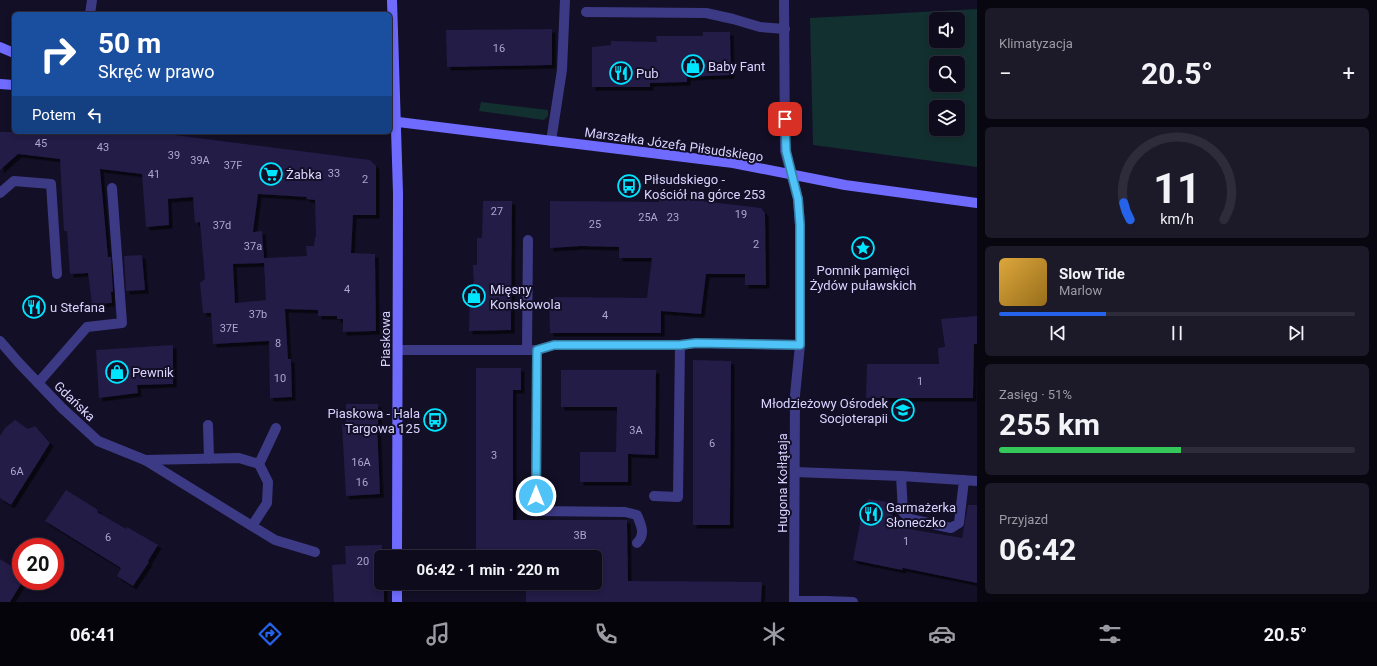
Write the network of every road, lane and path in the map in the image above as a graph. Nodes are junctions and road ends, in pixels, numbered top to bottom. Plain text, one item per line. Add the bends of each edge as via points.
1 (92, 0) edge
2 (392, 0) edge
3 (565, 0) edge
4 (784, 0) edge
5 (90, 12) edge
6 (586, 12) dead end
7 (785, 29) junction
8 (0, 47) edge
9 (12, 52) edge
10 (0, 84) edge
11 (12, 85) edge
12 (393, 122) edge
13 (551, 141) junction
14 (791, 174) junction
15 (112, 188) dead end
16 (0, 192) edge
17 (977, 203) edge
18 (528, 240) dead end
19 (57, 274) dead end
20 (0, 341) edge
21 (680, 345) junction
22 (800, 345) junction
23 (398, 350) junction
24 (527, 350) junction
25 (537, 350) junction
26 (38, 383) junction
27 (208, 425) dead end
28 (276, 428) dead end
29 (209, 459) junction
30 (145, 460) junction
31 (259, 464) junction
32 (795, 472) junction
33 (901, 476) junction
34 (964, 480) junction
35 (977, 480) edge
36 (654, 496) dead end
37 (252, 526) junction
38 (637, 543) dead end
39 (397, 550) edge
40 (315, 552) dead end
41 (397, 590) edge
42 (397, 602) edge
43 (794, 602) edge
44 (853, 602) edge

1 - 5 street
2 - 12 main road, Piaskowa
3 - 13 street via 562,70
4 - 7 street, Hugona Kołłątaja
6 - 7 street via 706,13 760,27
7 - 14 street, Hugona Kołłątaja via 786,151
8 - 9 main road
10 - 11 main road
12 - 13 main road, Marszałka Józefa Piłsudskiego
12 - 23 main road, Piaskowa via 398,193
13 - 14 main road, Marszałka Józefa Piłsudskiego via 733,162
14 - 17 main road, Marszałka Józefa Piłsudskiego via 845,186
14 - 22 street, Hugona Kołłątaja via 798,199 800,225
15 - 26 street via 122,323 87,327
16 - 19 street via 14,181 51,184
18 - 24 street
20 - 26 street, Gdańska
21 - 22 street
21 - 25 street via 554,345
21 - 36 street via 678,497
22 - 32 street, Hugona Kołłątaja via 795,395
23 - 24 street
23 - 39 main road, Piaskowa
24 - 25 street
25 - 38 street via 536,511 625,512 637,515 643,528
26 - 30 street, Gdańska via 98,441
27 - 29 street
28 - 31 street
29 - 30 street
29 - 31 street via 239,458
30 - 37 street
31 - 37 street via 268,482 267,503
32 - 33 street
32 - 43 street, Hugona Kołłątaja
33 - 34 street
33 - 34 street via 903,512 910,519 951,528 959,523
34 - 35 street
37 - 40 street via 275,540
41 - 42 main road
43 - 44 street

